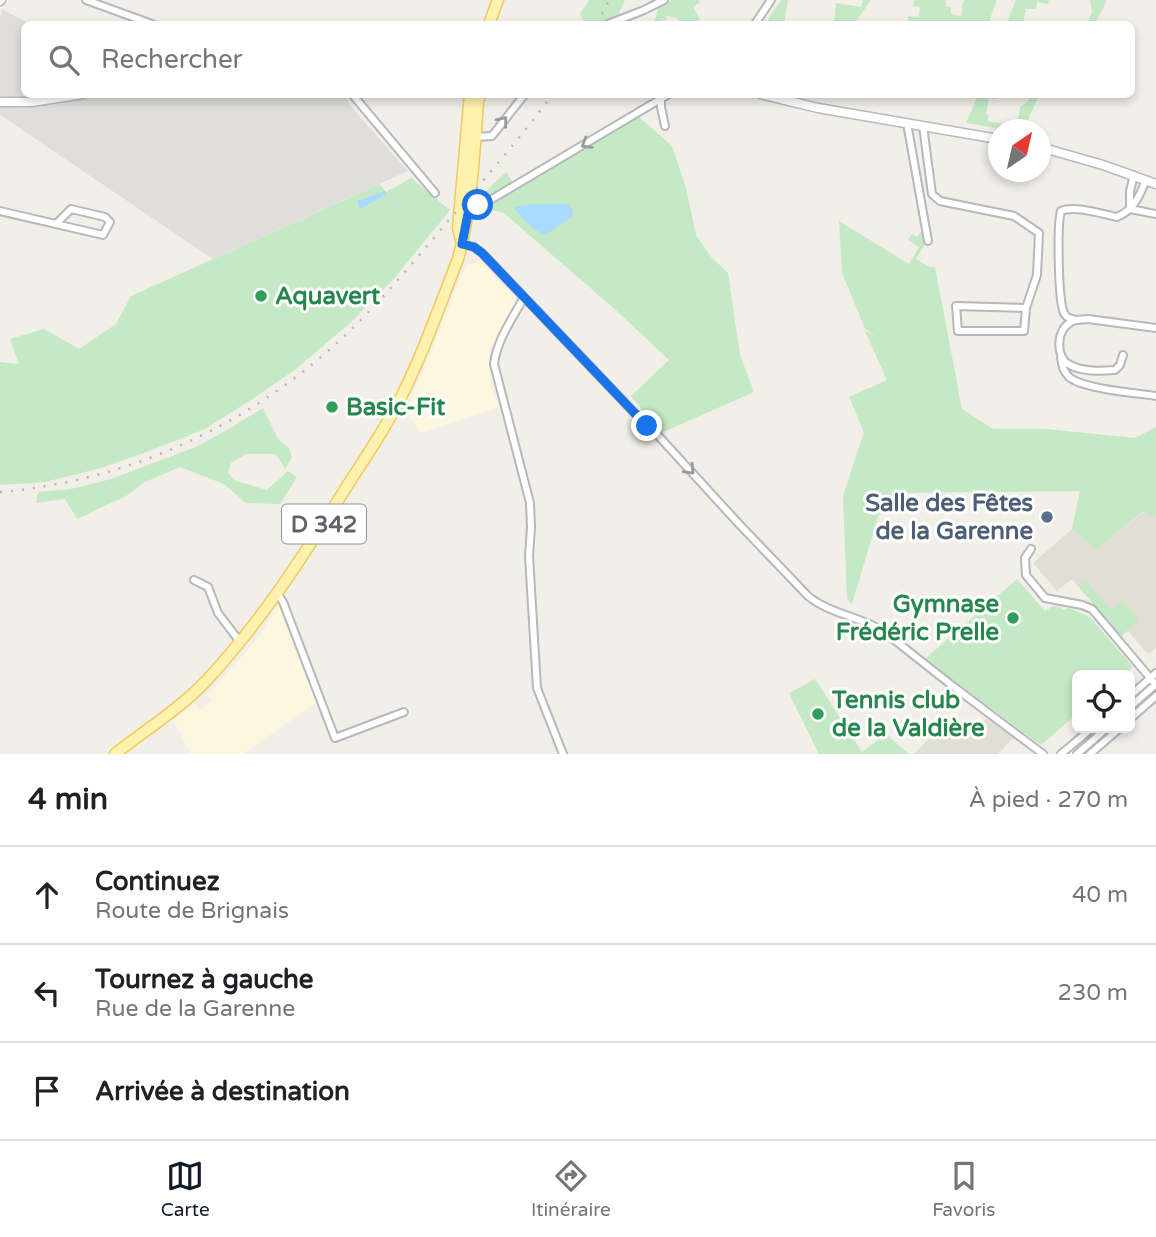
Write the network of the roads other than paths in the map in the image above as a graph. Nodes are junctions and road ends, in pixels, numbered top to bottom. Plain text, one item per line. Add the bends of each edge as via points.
1 (86, 0) edge
2 (498, 0) edge
3 (664, 0) edge
4 (771, 0) edge
5 (144, 21) edge
6 (492, 21) edge
7 (616, 21) edge
8 (757, 21) edge
9 (58, 98) edge
10 (355, 98) edge
11 (476, 98) edge
12 (476, 98) edge
13 (522, 98) edge
14 (664, 98) edge
15 (777, 98) edge
16 (661, 100) junction
17 (0, 102) edge
18 (907, 123) junction
19 (665, 126) dead end
20 (923, 126) junction
21 (475, 137) junction
22 (988, 137) edge
23 (1051, 150) edge
24 (1134, 175) junction
25 (1146, 180) junction
26 (1156, 184) edge
27 (435, 193) dead end
28 (470, 204) junction
29 (1130, 209) junction
30 (0, 211) edge
31 (1156, 214) edge
32 (56, 224) junction
33 (928, 241) dead end
34 (462, 244) junction
35 (524, 297) junction
36 (1026, 308) junction
37 (1078, 320) junction
38 (1156, 328) edge
39 (1061, 355) junction
40 (1124, 355) dead end
41 (1156, 396) edge
42 (1031, 549) dead end
43 (194, 580) dead end
44 (277, 593) junction
45 (240, 642) junction
46 (1155, 681) edge
47 (1135, 693) edge
48 (1156, 696) edge
49 (1135, 701) edge
50 (404, 712) dead end
51 (1135, 715) edge
52 (1086, 733) edge
53 (1101, 733) edge
54 (1114, 733) edge
55 (115, 754) edge
56 (563, 754) edge
57 (1043, 754) edge
58 (1061, 754) edge
59 (1077, 754) edge
60 (1090, 754) edge

1 - 5 street
2 - 6 main road
3 - 7 street
4 - 8 street
9 - 17 main road
10 - 27 street
11 - 21 main road, D 342
12 - 34 main road, D 342 via 458,228
21 -> 13 street via 492,136
14 - 16 street
15 - 18 main road
16 - 19 street
16 -> 28 street via 492,199
18 - 20 main road
18 - 33 street
20 - 22 main road
20 - 36 street via 932,194 940,201 1014,216 1039,233 1037,275
21 - 28 main road, D 342
23 - 24 main road
24 - 25 main road
24 - 29 street
25 - 26 main road
25 - 29 street
28 - 34 main road, D 342
29 - 31 street
29 - 37 street via 1117,217 1074,208 1061,211 1061,297 1065,315
30 - 32 street
32 - 32 street via 103,235 110,222 71,209
34 - 35 street via 482,253
34 - 44 main road, D 342 via 395,410
35 - 56 street via 498,344 494,364 530,503 537,688
35 -> 57 street via 813,600 883,631
36 - 36 street via 1024,331 958,331 956,306
37 - 38 street
37 - 39 street via 1069,322 1063,331 1058,343
39 - 40 street via 1067,364 1105,371 1115,370
39 - 41 street via 1071,379
42 - 46 street via 1025,558 1026,575 1045,598 1091,609
43 - 45 street via 208,587 218,613
44 - 45 main road, D 342
44 - 50 street via 335,738
45 - 55 main road, D 342 via 191,695
46 - 47 street
46 - 49 street
48 - 51 street
52 - 58 street
53 - 59 street
54 - 60 street

